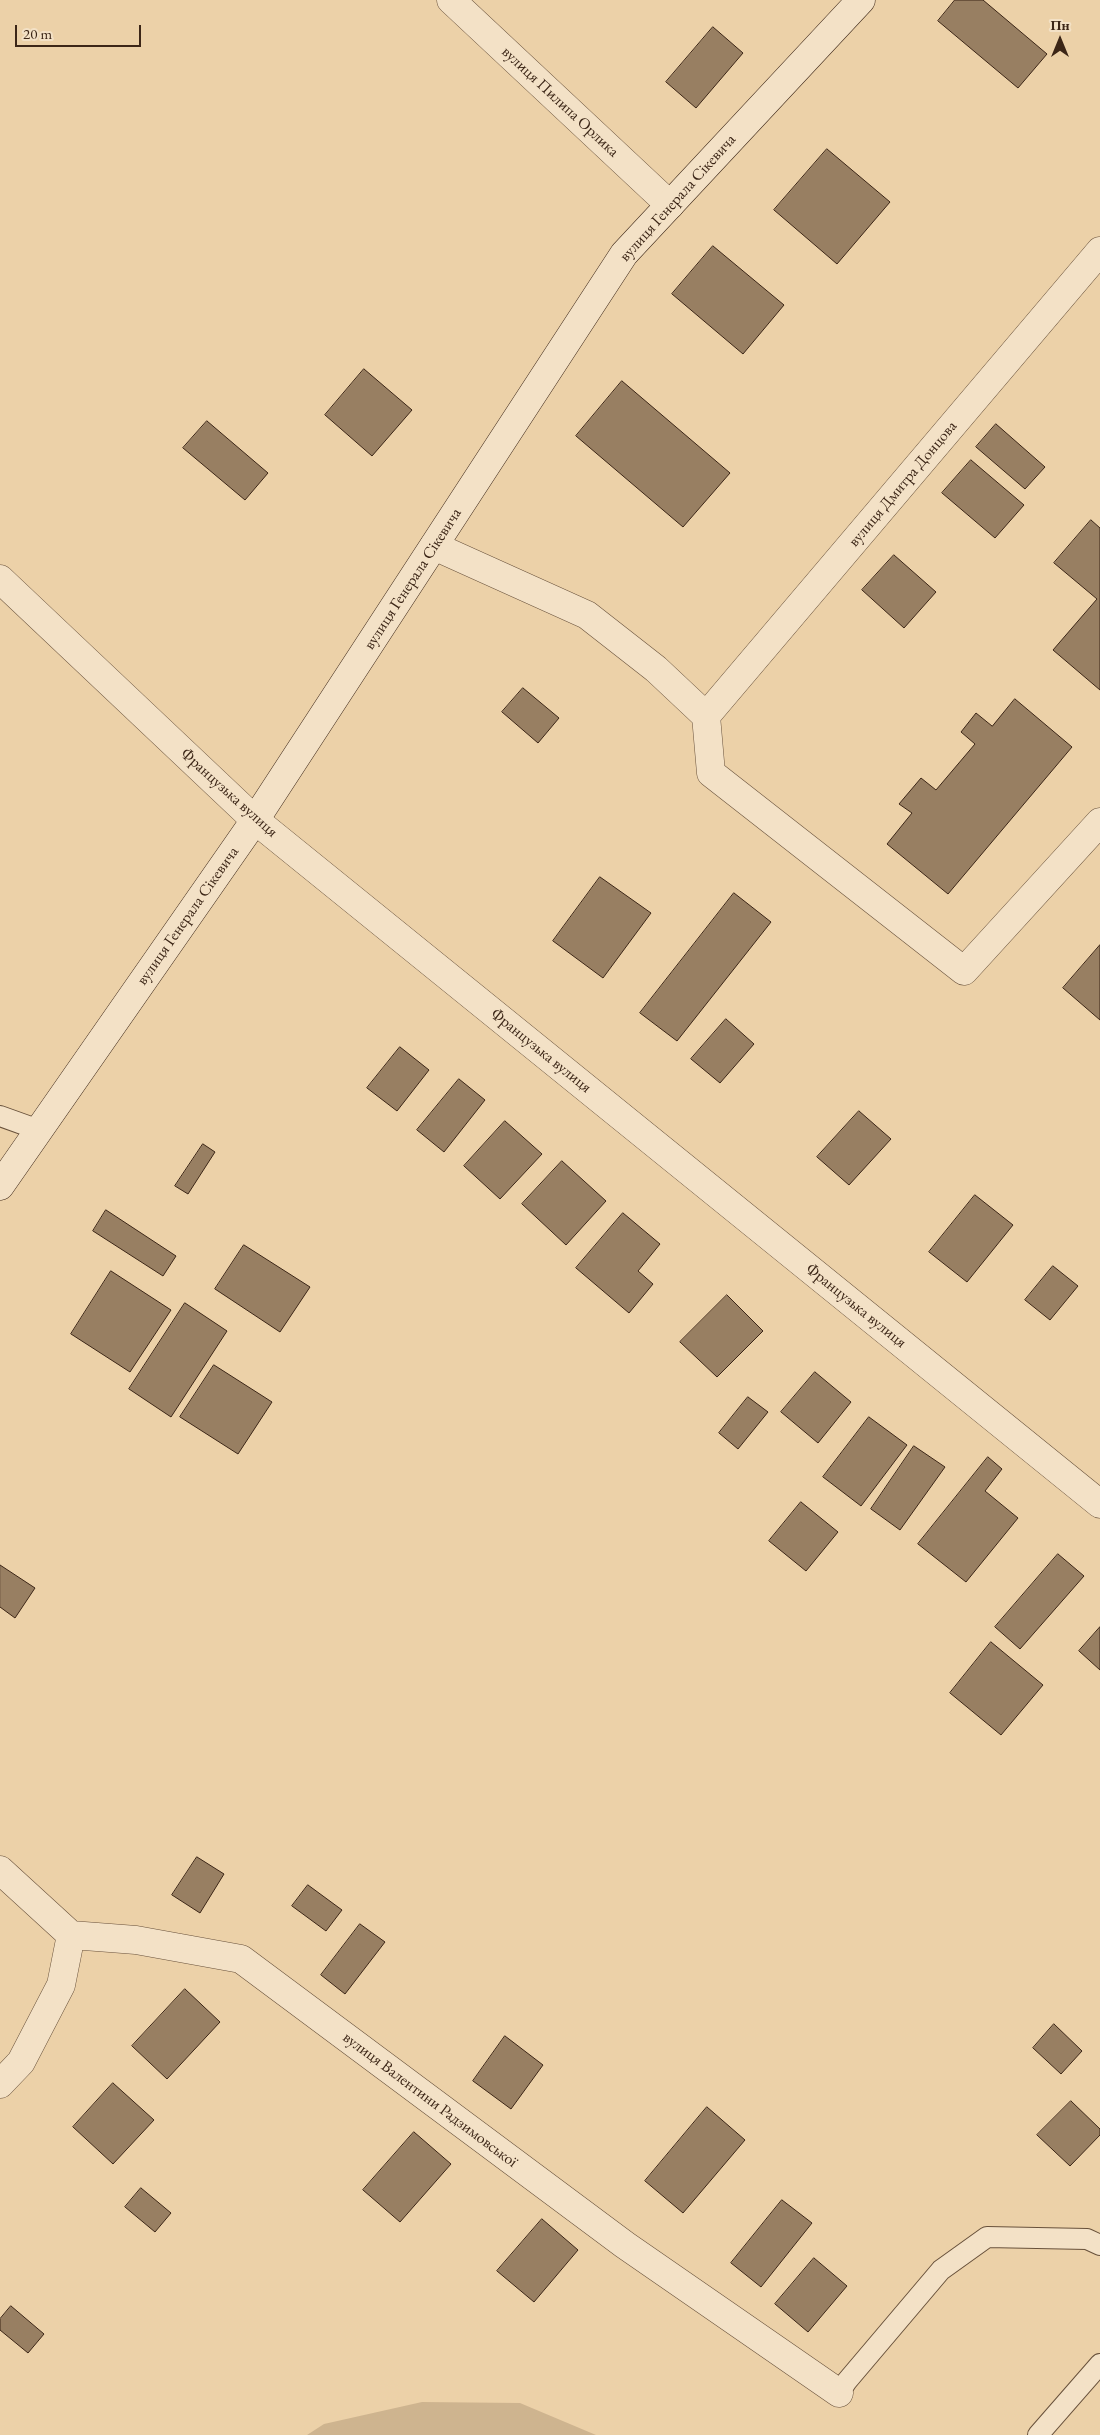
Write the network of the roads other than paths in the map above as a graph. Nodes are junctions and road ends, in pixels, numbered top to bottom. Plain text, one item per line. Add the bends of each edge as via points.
1 (451, 0) edge
2 (860, 0) edge
3 (670, 205) junction
4 (1100, 251) edge
5 (434, 546) junction
6 (0, 579) edge
7 (706, 716) junction
8 (256, 820) junction
9 (1100, 822) edge
10 (0, 1116) edge
11 (39, 1130) junction
12 (0, 1186) edge
13 (1100, 1504) edge
14 (0, 1870) edge
15 (71, 1935) junction
16 (0, 2084) edge
17 (1100, 2245) edge
18 (1100, 2364) edge
19 (839, 2394) joint
20 (1038, 2435) edge

1 - 3 street, вулиця Пилипа Орлика
2 - 3 street, вулиця Генерала Сікевича
3 - 5 street, вулиця Генерала Сікевича via 624,254
4 - 7 street, вулиця Дмитра Донцова
5 - 7 street via 587,615 656,669
5 - 8 street, вулиця Генерала Сікевича
6 - 8 street, Французька вулиця
7 - 9 street via 711,773 964,971
8 - 11 street, вулиця Генерала Сікевича
8 - 13 street, Французька вулиця
10 - 11 lane
11 - 12 street, вулиця Генерала Сікевича
14 - 15 street
15 - 16 street via 61,1985 21,2062
15 - 19 street, вулиця Валентини Радзимовської via 136,1940 240,1959 626,2245
17 - 19 lane via 1087,2239 987,2238 941,2270
18 - 20 lane

